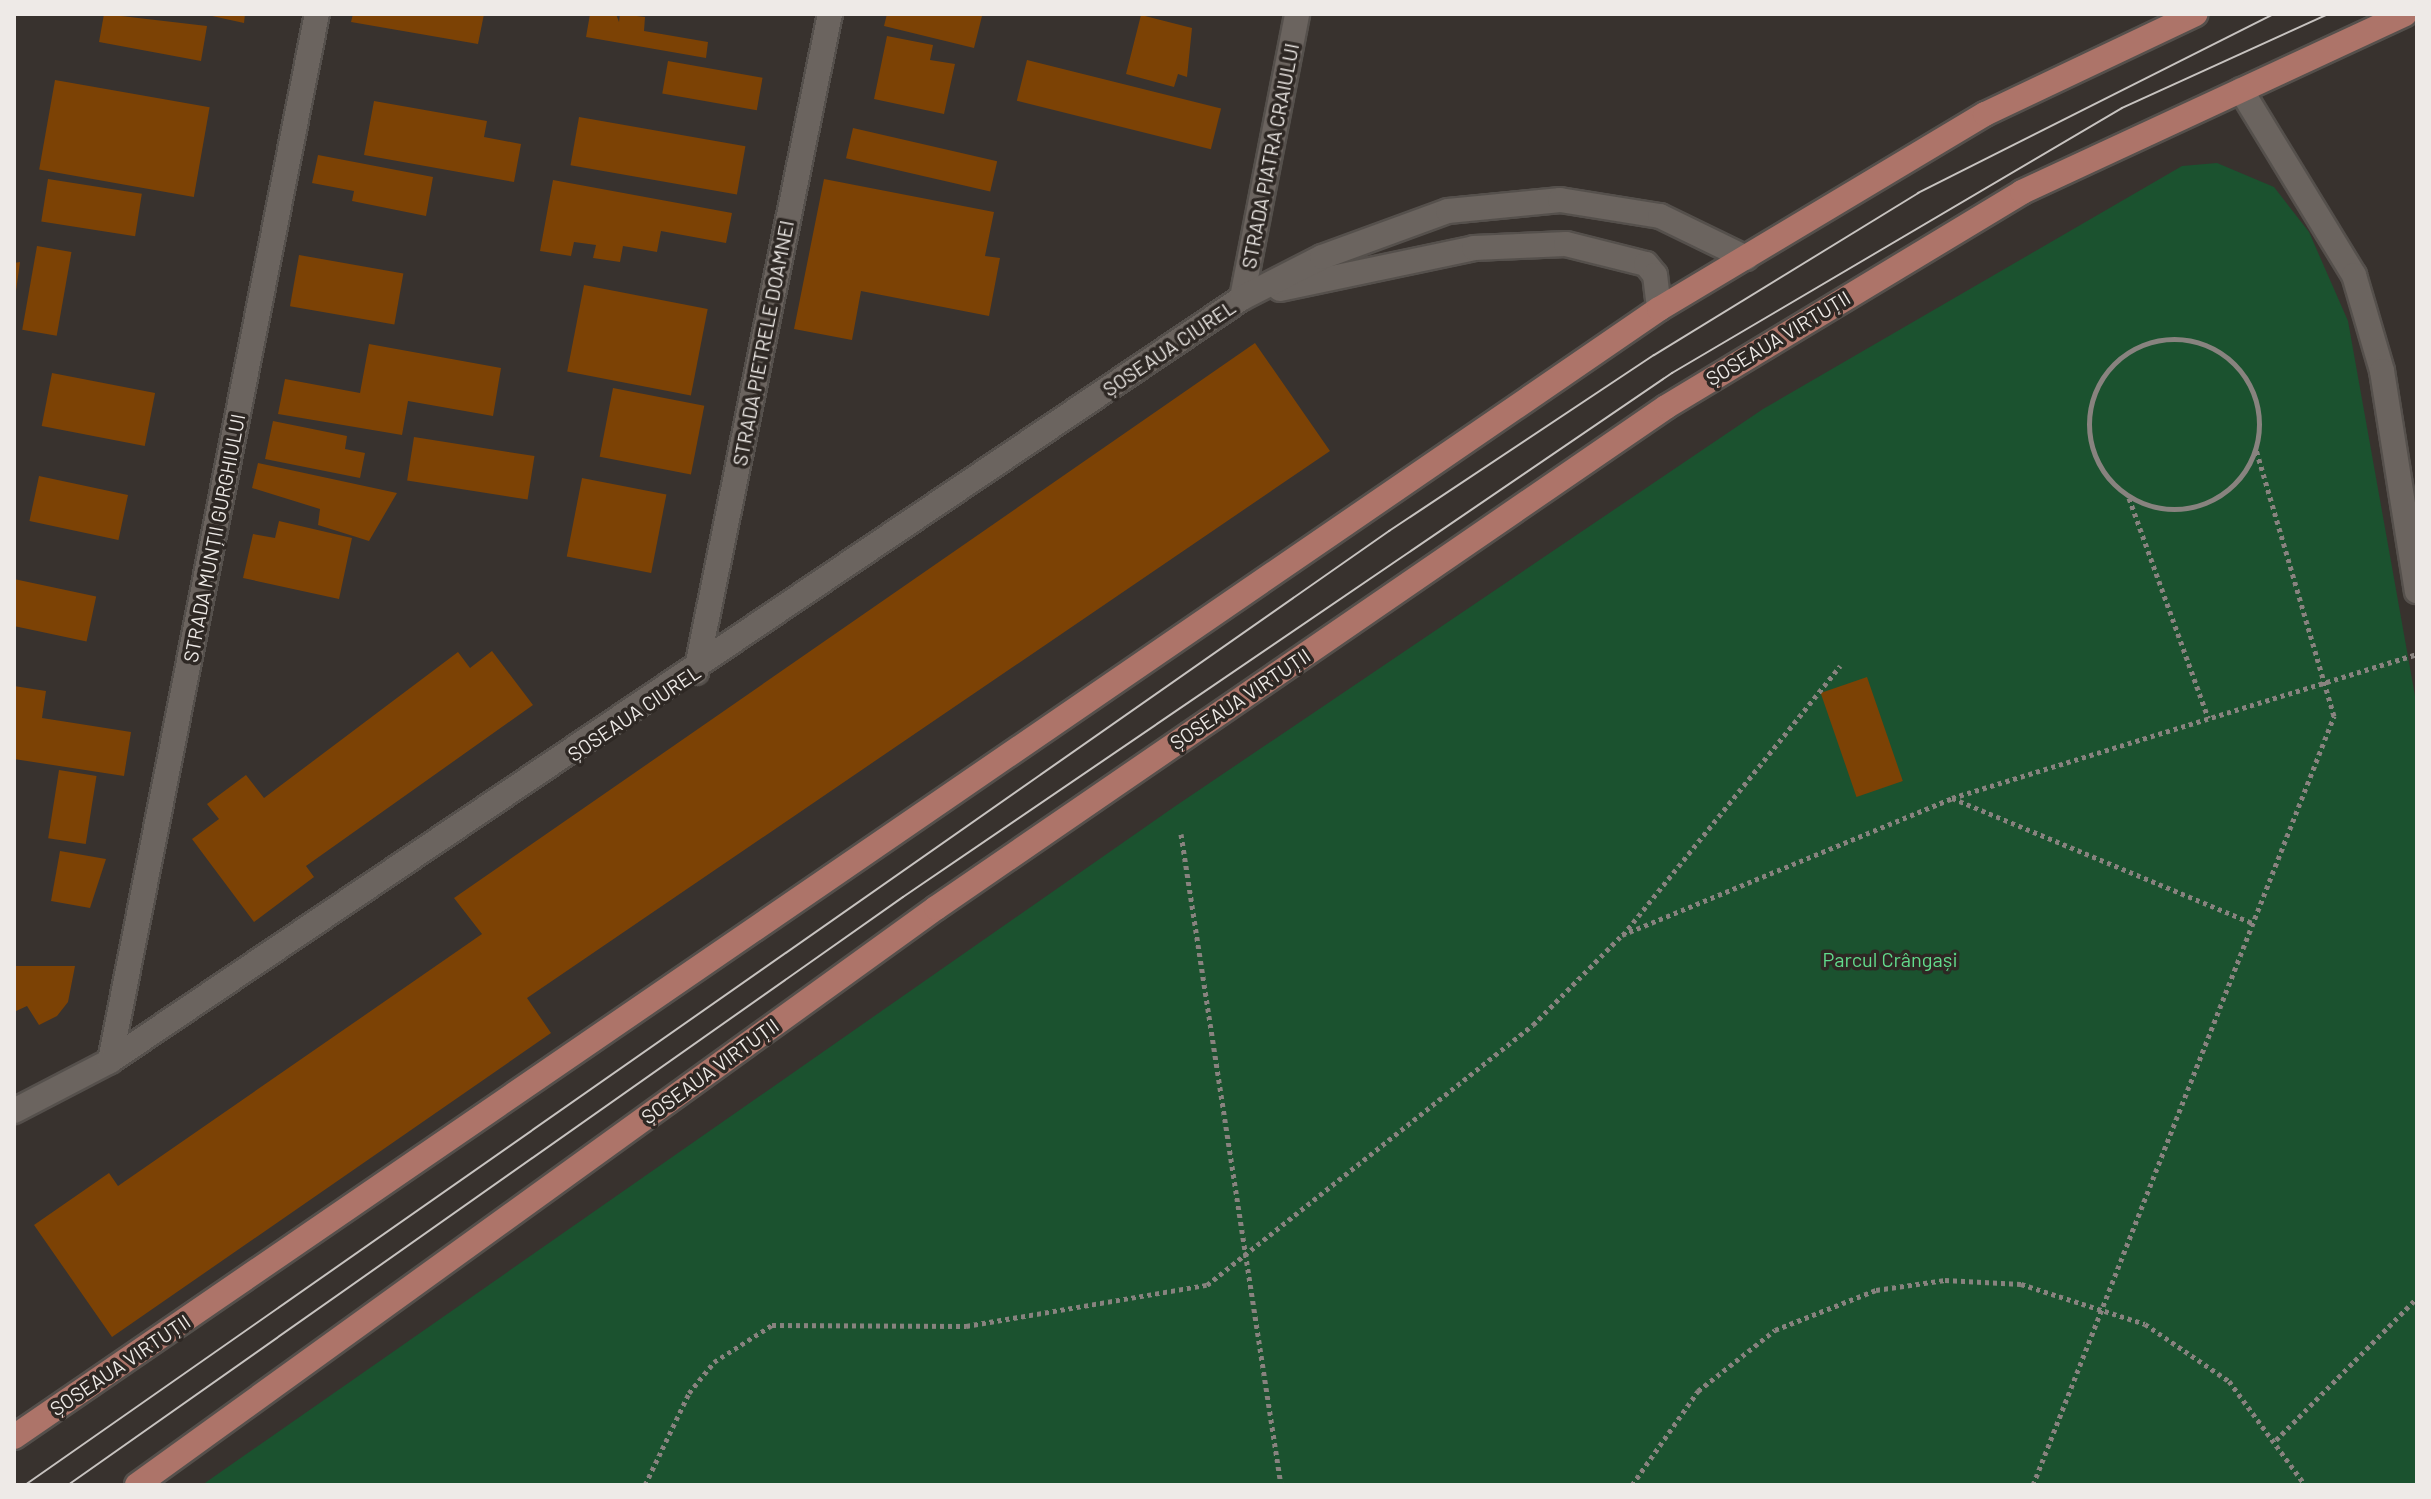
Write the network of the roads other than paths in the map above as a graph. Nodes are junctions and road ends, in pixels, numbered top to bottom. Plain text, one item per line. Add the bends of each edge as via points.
1 (317, 14) edge
2 (830, 14) edge
3 (1297, 14) edge
4 (2196, 14) edge
5 (2405, 14) edge
6 (2241, 90) junction
7 (1746, 258) junction
8 (1242, 298) junction
9 (1659, 309) junction
10 (2417, 591) edge
11 (696, 672) junction
12 (110, 1061) junction
13 (14, 1111) edge
14 (14, 1437) edge
15 (137, 1485) edge

1 - 12 street, STRADA MUNȚII GURGHIULUI
2 - 11 street, STRADA PIETRELE DOAMNEI
3 - 8 street, STRADA PIATRA CRAIULUI
4 - 7 main road, ȘOSEAUA VIRTUȚII via 1985,114
5 - 6 main road, ȘOSEAUA VIRTUȚII
6 - 10 street via 2354,275 2382,371
6 - 15 main road, ȘOSEAUA VIRTUȚII via 2022,192 1666,407 936,908
7 - 8 street, ȘOSEAUA CIUREL via 1634,209 1525,201 1448,211 1322,257
7 - 9 main road, ȘOSEAUA VIRTUȚII
8 - 9 street, ȘOSEAUA CIUREL via 1474,248 1551,243 1610,249 1646,264 1655,275
8 - 11 street, ȘOSEAUA CIUREL
9 - 14 main road, ȘOSEAUA VIRTUȚII
11 - 12 street, ȘOSEAUA CIUREL
12 - 13 street, ȘOSEAUA CIUREL

